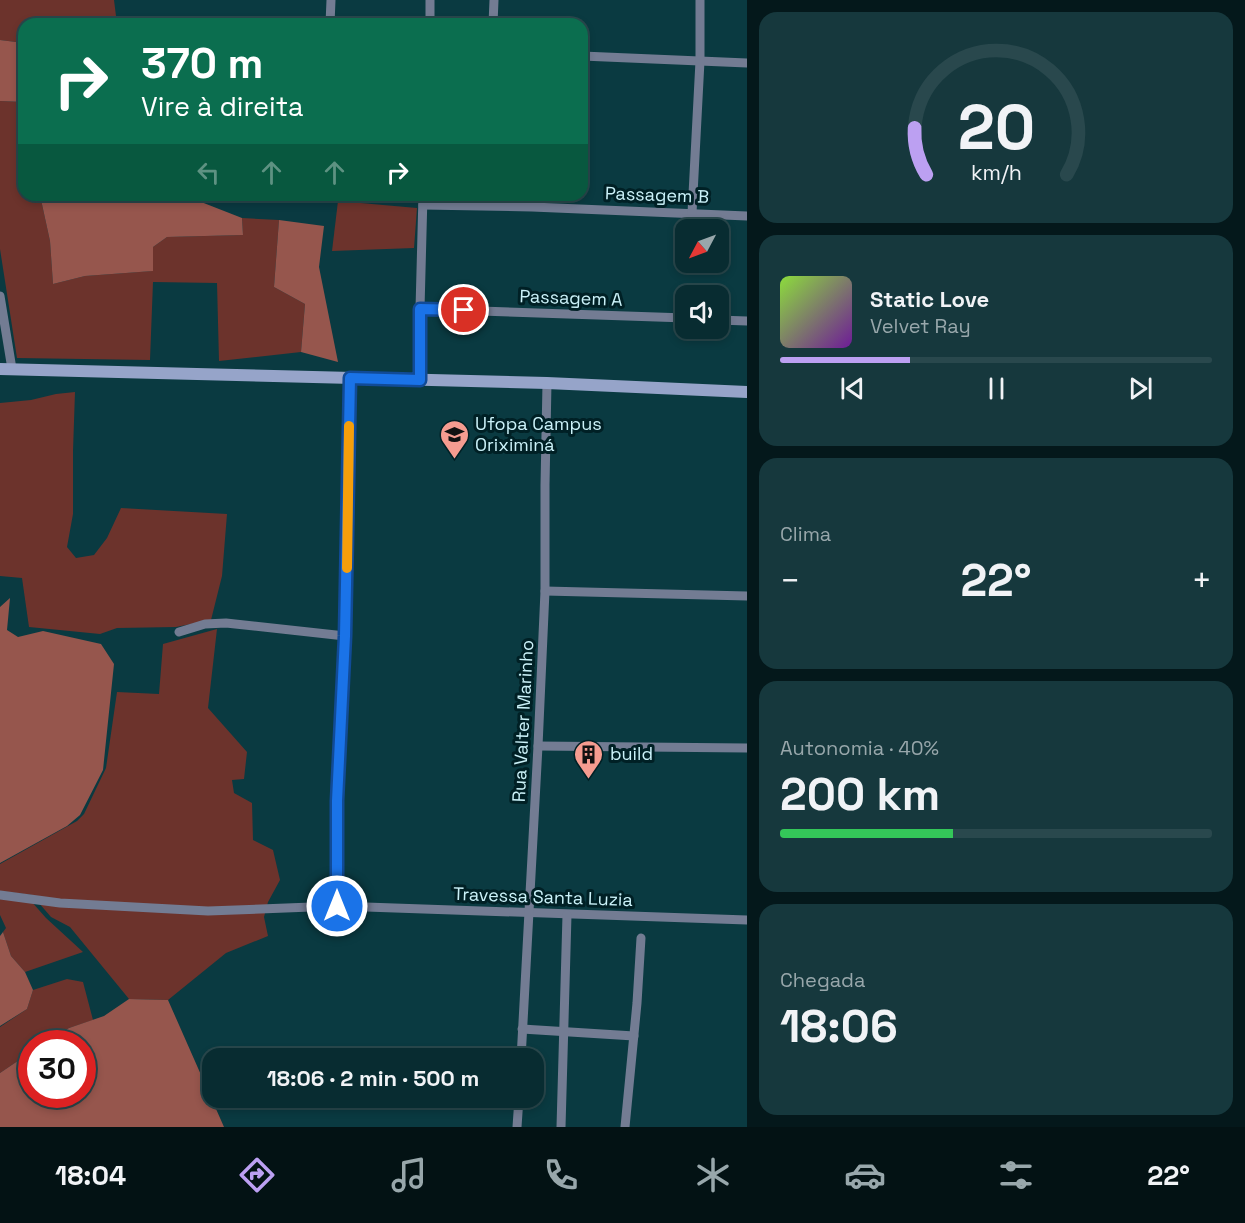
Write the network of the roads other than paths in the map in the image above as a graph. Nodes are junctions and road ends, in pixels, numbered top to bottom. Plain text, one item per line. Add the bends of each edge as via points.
1 (331, 0) edge
2 (430, 0) edge
3 (494, 0) edge
4 (700, 0) edge
5 (330, 18) edge
6 (429, 18) edge
7 (493, 18) edge
8 (588, 56) edge
9 (700, 61) junction
10 (747, 63) edge
11 (423, 201) edge
12 (439, 201) edge
13 (692, 213) junction
14 (747, 216) edge
15 (0, 296) edge
16 (420, 309) junction
17 (675, 318) edge
18 (729, 320) edge
19 (747, 321) edge
20 (6, 369) edge
21 (350, 378) junction
22 (420, 380) junction
23 (547, 383) junction
24 (747, 392) edge
25 (545, 591) junction
26 (747, 596) edge
27 (179, 632) dead end
28 (345, 636) junction
29 (538, 746) junction
30 (747, 748) edge
31 (0, 895) edge
32 (337, 906) junction
33 (529, 913) junction
34 (567, 915) junction
35 (747, 920) edge
36 (640, 938) dead end
37 (522, 1029) junction
38 (565, 1031) junction
39 (634, 1036) junction
40 (521, 1048) edge
41 (518, 1108) edge
42 (517, 1127) edge
43 (561, 1127) edge
44 (625, 1127) edge

1 - 5 street
2 - 6 street
3 - 7 street
4 - 9 street
8 - 9 street
9 - 10 street
9 - 13 street
11 - 16 street
12 - 13 street, Passagem B
13 - 14 street, Passagem B
15 - 20 street
16 - 17 street, Passagem A
16 - 22 street
18 - 19 street
20 - 21 main road
21 - 22 main road
21 - 28 street
22 - 23 main road
23 - 24 main road
23 - 25 street, Rua Valter Marinho
25 - 26 street
25 - 29 street, Rua Valter Marinho
27 - 28 street via 226,623
28 - 32 street via 337,801
29 - 30 street
29 - 33 street, Rua Valter Marinho
31 - 32 street, Travessa Santa Luzia via 60,903 208,911
32 - 33 street, Travessa Santa Luzia
33 - 34 street, Travessa Santa Luzia
33 - 37 street, Rua Valter Marinho
34 - 35 street, Travessa Santa Luzia
34 - 38 street
36 - 39 street
37 - 38 street
37 - 40 street, Rua Valter Marinho
38 - 39 street
38 - 43 street
39 - 44 street
41 - 42 street

